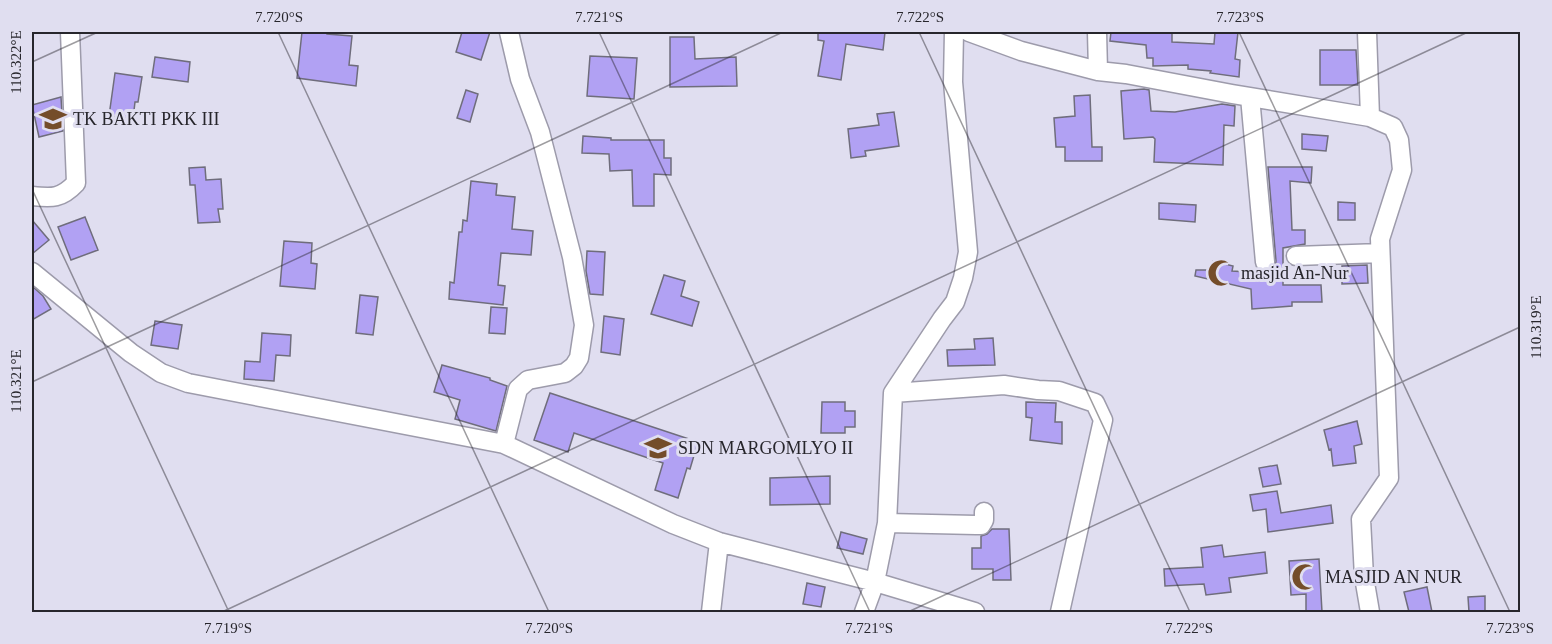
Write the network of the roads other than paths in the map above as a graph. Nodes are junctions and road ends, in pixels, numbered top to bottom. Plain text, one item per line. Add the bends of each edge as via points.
1 (70, 32) edge
2 (509, 32) edge
3 (954, 32) edge
4 (969, 32) edge
5 (1097, 32) edge
6 (1367, 32) edge
7 (1098, 71) junction
8 (1250, 97) junction
9 (1370, 117) junction
10 (32, 196) edge
11 (1380, 253) junction
12 (1296, 256) dead end
13 (1265, 262) dead end
14 (32, 272) edge
15 (893, 393) junction
16 (504, 444) junction
17 (984, 512) dead end
18 (887, 523) junction
19 (719, 542) junction
20 (875, 582) junction
21 (711, 612) edge
22 (864, 612) edge
23 (975, 612) edge
24 (1060, 612) edge
25 (1371, 612) edge

1 - 10 street via 76,183 67,193 51,198
2 - 16 street via 572,257 584,325 574,366 565,373 528,380 518,388
3 - 15 street via 953,82 968,252 955,302
4 - 7 street via 1021,51
5 - 7 street
6 - 9 street
7 - 8 street
8 - 9 street
8 - 13 street
9 - 11 street via 1394,127 1402,170 1380,239
11 - 12 street
11 - 25 street via 1389,478 1360,519
14 - 16 street via 130,353 161,373 188,383
15 - 18 street
15 - 24 street via 1004,385 1059,391 1095,403 1102,420
16 - 19 street
17 - 18 street via 981,525
18 - 20 street
19 - 20 street
19 - 21 street
20 - 22 street
20 - 23 street

